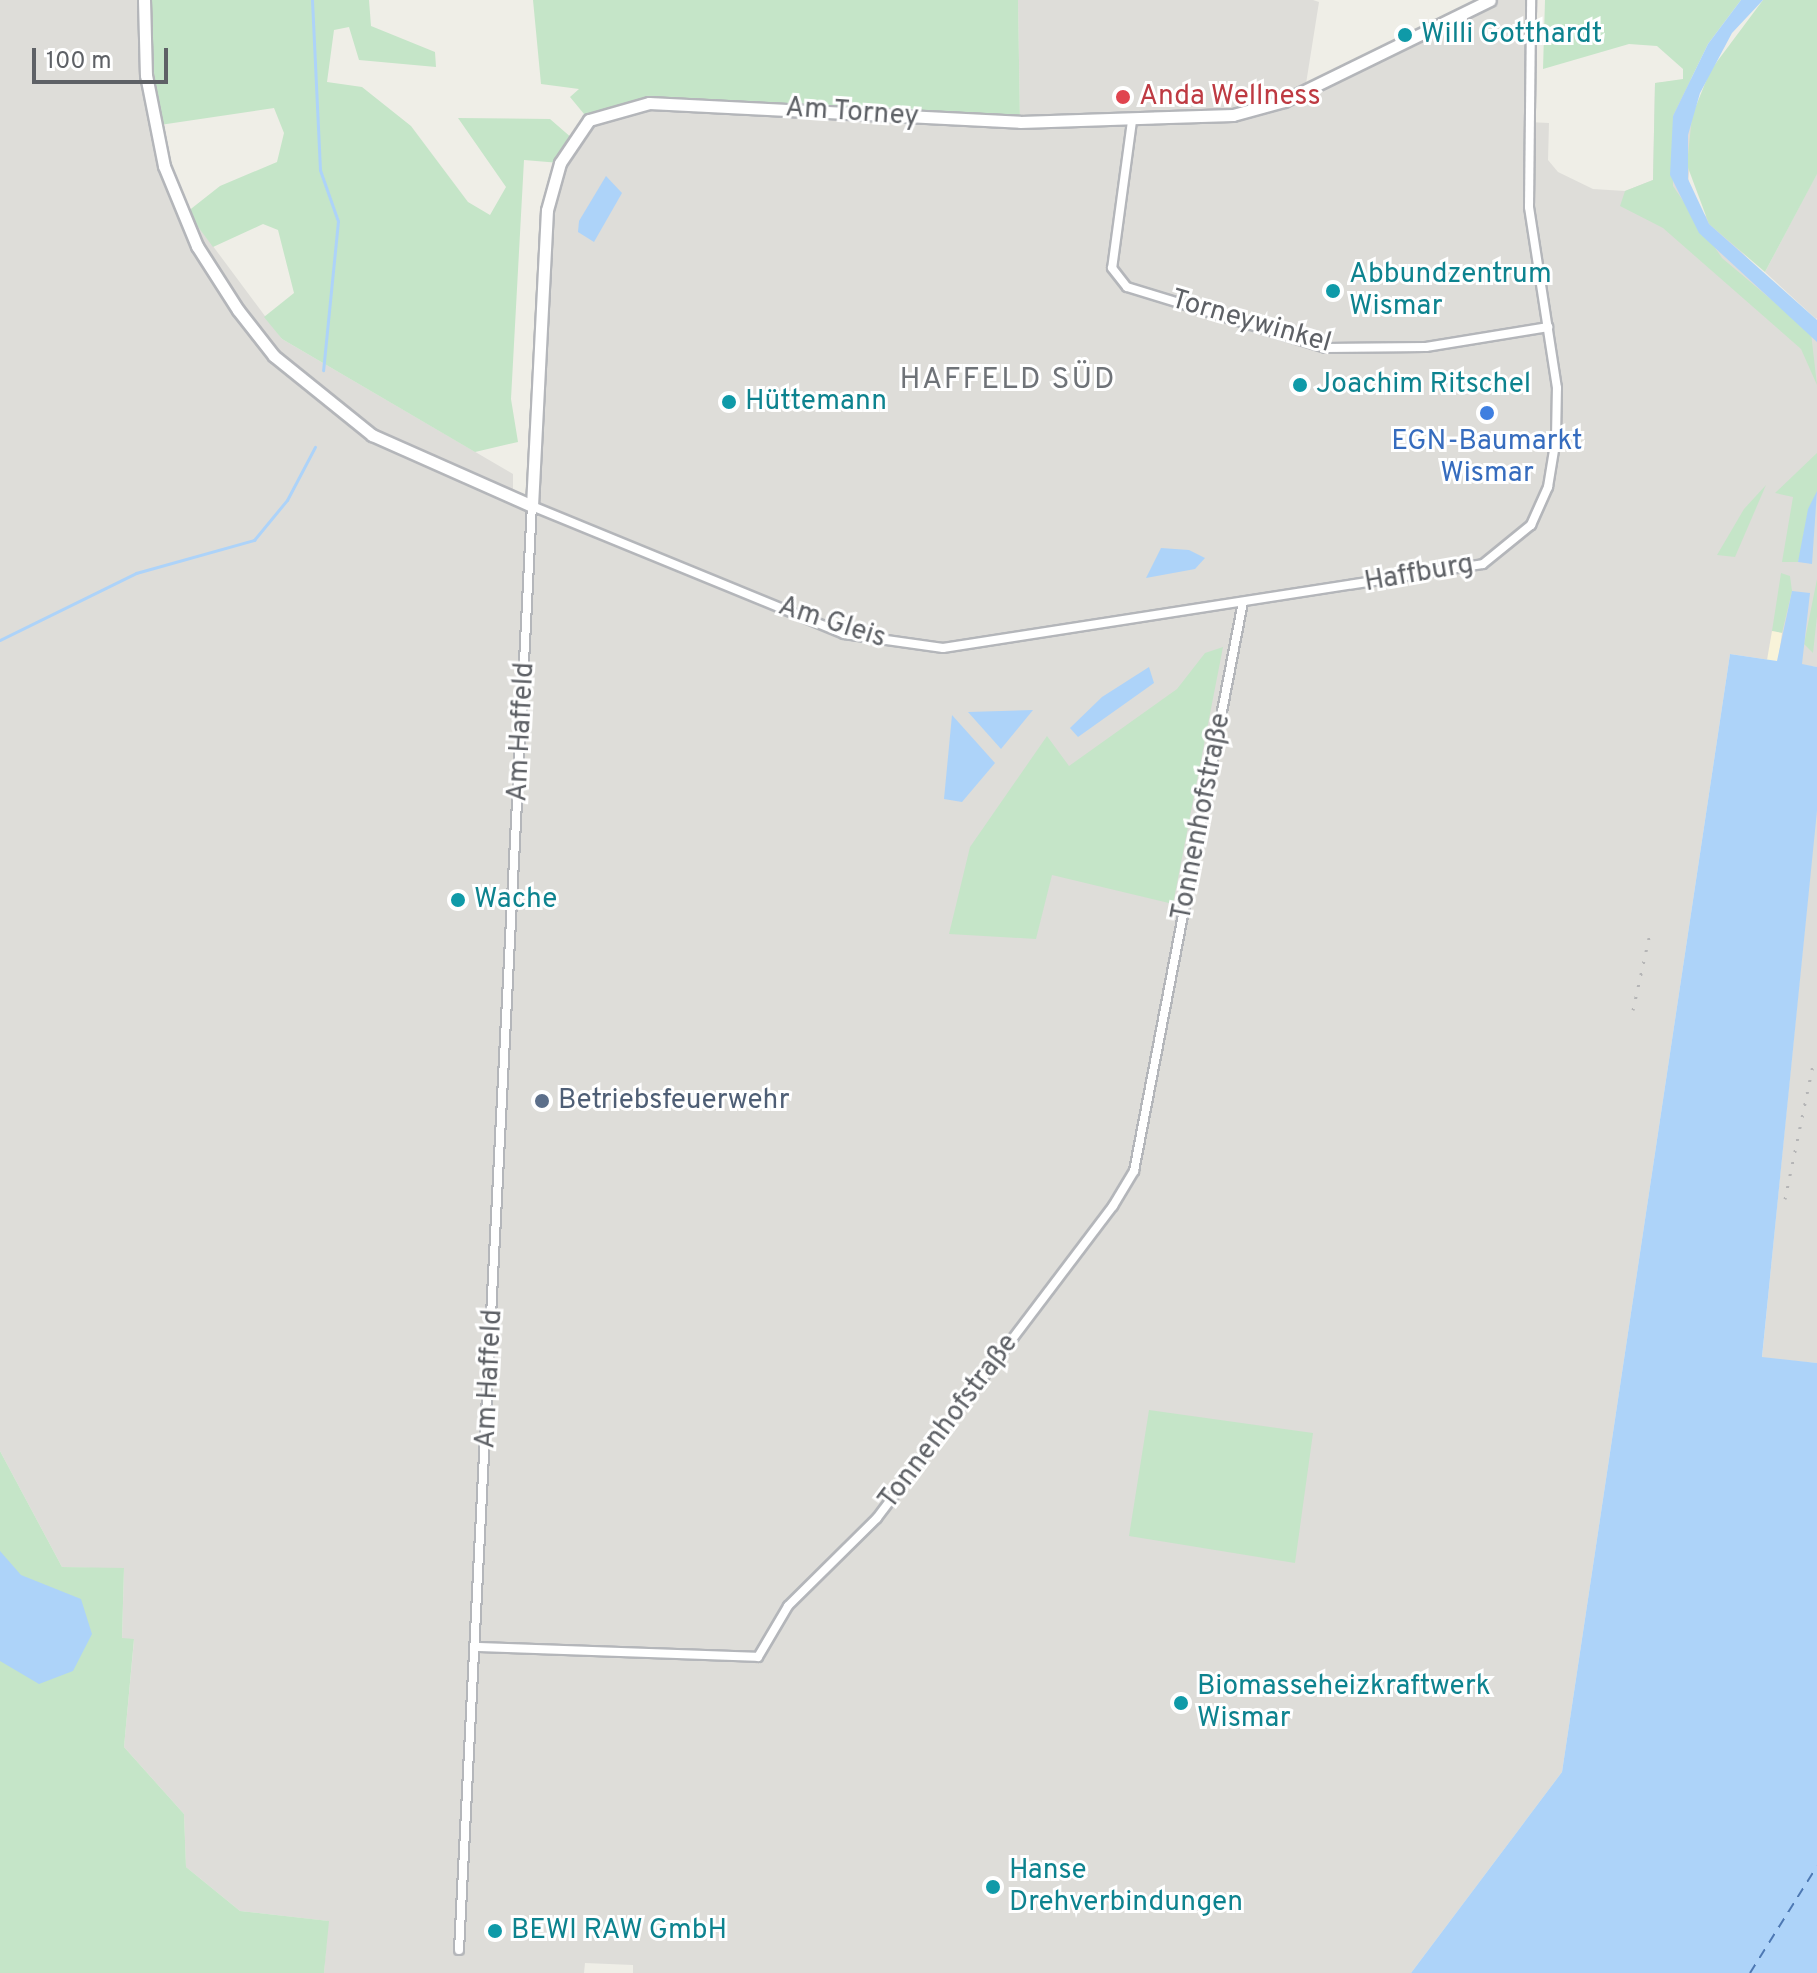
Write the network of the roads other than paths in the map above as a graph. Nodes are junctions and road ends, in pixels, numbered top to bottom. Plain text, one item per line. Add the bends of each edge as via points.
1 (144, 0) edge
2 (1490, 0) edge
3 (1531, 0) edge
4 (1132, 121) junction
5 (1548, 327) junction
6 (532, 506) junction
7 (1243, 602) junction
8 (476, 1647) junction
9 (459, 1950) dead end

1 - 6 street via 146,75 164,166 197,246 238,310 274,356 372,435
2 - 4 street, Am Torney via 1266,108
3 - 5 street, Haffburg via 1529,207
4 - 5 street, Torneywinkel via 1112,268 1127,287 1326,348 1426,347
4 - 6 street, Am Torney via 942,120 649,103 589,120 560,163 547,210
5 - 7 street, Haffburg via 1557,388 1548,487 1531,525 1510,547 1459,572
6 - 7 street, Am Gleis via 813,622 893,644 979,647
6 - 8 street, Am Haffeld
7 - 8 street, Tonnenhofstraße via 1134,1171 1113,1206 877,1518 788,1606 758,1657
8 - 9 street

